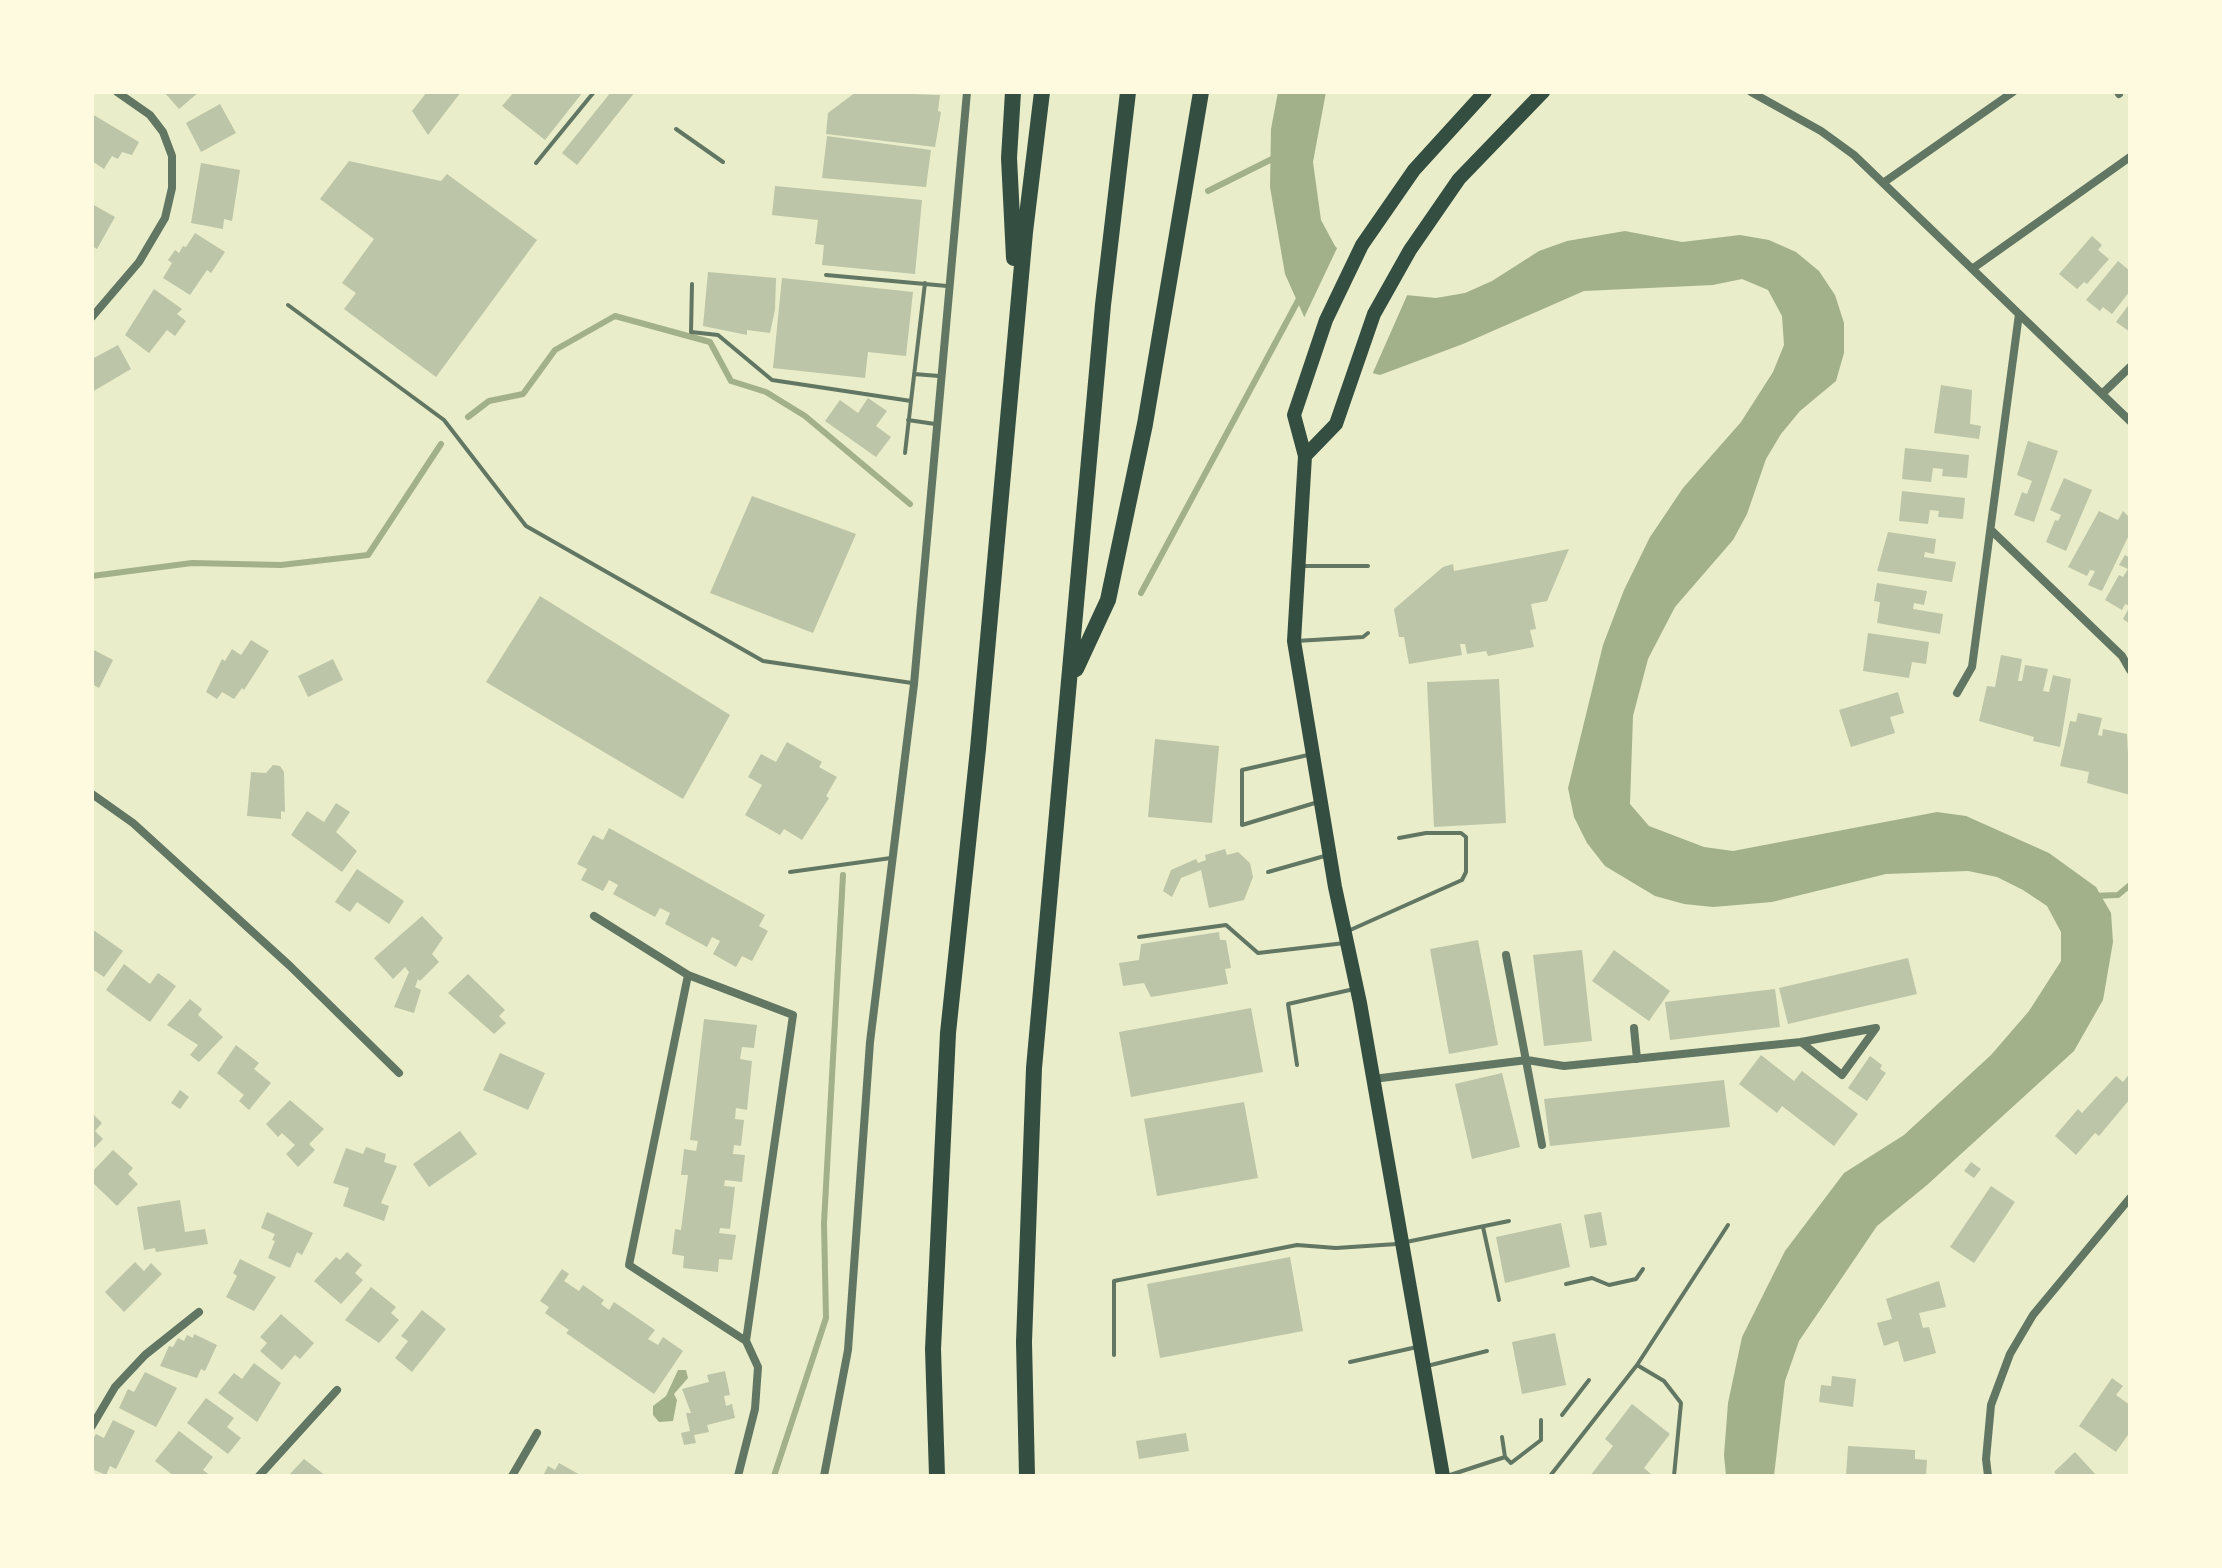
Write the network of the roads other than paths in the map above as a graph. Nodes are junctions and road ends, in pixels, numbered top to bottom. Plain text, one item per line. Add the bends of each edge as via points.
1 (117, 92) edge
2 (594, 92) edge
3 (967, 92) edge
4 (1013, 92) edge
5 (1042, 92) edge
6 (1128, 92) edge
7 (1201, 92) edge
8 (1485, 92) edge
9 (1543, 92) edge
10 (1751, 92) edge
11 (2008, 93) edge
12 (676, 129) dead end
13 (2130, 157) edge
14 (723, 162) dead end
15 (536, 163) dead end
16 (1883, 183) junction
17 (1972, 269) junction
18 (826, 275) dead end
19 (925, 283) junction
20 (692, 284) dead end
21 (950, 286) junction
22 (288, 305) dead end
23 (1017, 312) junction
24 (2019, 314) junction
25 (92, 317) edge
26 (2130, 367) edge
27 (914, 374) junction
28 (942, 376) junction
29 (2102, 394) junction
30 (911, 401) junction
31 (908, 420) junction
32 (2130, 421) edge
33 (937, 424) junction
34 (905, 453) dead end
35 (1305, 456) junction
36 (1992, 531) junction
37 (1298, 566) junction
38 (1368, 566) dead end
39 (1368, 633) dead end
40 (1294, 641) junction
41 (2130, 670) edge
42 (1070, 682) junction
43 (914, 684) junction
44 (1957, 693) dead end
45 (1312, 754) junction
46 (92, 794) edge
47 (1321, 802) junction
48 (1399, 838) dead end
49 (1330, 855) junction
50 (893, 858) junction
51 (790, 872) dead end
52 (1268, 872) dead end
53 (594, 916) dead end
54 (1139, 937) dead end
55 (1346, 938) junction
56 (1506, 955) dead end
57 (688, 975) junction
58 (1357, 988) junction
59 (1634, 1028) dead end
60 (1801, 1042) junction
61 (1637, 1059) junction
62 (1527, 1060) junction
63 (1297, 1065) dead end
64 (399, 1073) dead end
65 (1373, 1079) junction
66 (1542, 1145) dead end
67 (2130, 1198) edge
68 (1509, 1221) dead end
69 (1728, 1225) dead end
70 (1483, 1227) junction
71 (1401, 1243) junction
72 (1643, 1269) dead end
73 (1566, 1284) dead end
74 (1499, 1300) dead end
75 (199, 1312) dead end
76 (746, 1341) junction
77 (1419, 1346) junction
78 (1487, 1351) dead end
79 (1114, 1355) dead end
80 (1350, 1362) dead end
81 (1637, 1365) junction
82 (1423, 1367) junction
83 (1589, 1380) dead end
84 (337, 1390) dead end
85 (1562, 1415) dead end
86 (1541, 1420) dead end
87 (92, 1426) edge
88 (537, 1433) dead end
89 (1502, 1437) dead end
90 (1505, 1457) junction
91 (259, 1476) edge
92 (512, 1476) edge
93 (738, 1476) edge
94 (824, 1476) edge
95 (937, 1476) edge
96 (1027, 1476) edge
97 (1445, 1476) edge
98 (1550, 1476) edge
99 (1674, 1476) edge
100 (1988, 1476) edge

1 - 25 street via 150,115 163,132 172,156 172,188 165,218 139,262
2 - 15 lane
3 - 21 street
4 - 23 highway via 1009,158
5 - 23 highway
6 - 42 highway via 1103,305
7 - 42 highway via 1145,424 1108,600
8 - 35 main road via 1414,170 1356,258 1326,320 1294,415
9 - 35 main road via 1447,194 1374,314 1336,424
10 - 16 street via 1821,131
11 - 16 street
12 - 14 lane
13 - 17 street
16 - 17 street
17 - 24 street
18 - 19 lane
19 - 21 lane
19 - 27 lane
20 - 30 lane via 691,332 718,335 772,380
21 - 28 street
22 - 43 lane via 444,420 526,526 763,661
23 - 95 highway via 948,1033 933,1349
24 - 29 street
24 - 36 street
26 - 29 street
27 - 28 lane
27 - 30 lane
28 - 33 street
29 - 32 street
30 - 31 lane
31 - 33 lane
31 - 34 lane
33 - 43 street
35 - 37 main road
36 - 41 street via 2122,656
36 - 44 street via 1972,667
37 - 38 lane
37 - 40 main road
39 - 40 lane
40 - 45 main road
42 - 96 highway via 1027,1193
43 - 50 street
45 - 47 main road
45 - 47 lane via 1242,770 1242,825
46 - 64 street via 133,823
47 - 49 main road
48 - 55 lane via 1461,833 1466,837 1462,880
49 - 52 lane
49 - 55 main road
50 - 51 lane
50 - 94 street via 870,1042 848,1350
53 - 57 street
54 - 55 lane via 1226,925 1258,953
55 - 58 main road
56 - 62 street
57 - 76 street via 629,1265
57 - 76 street via 793,1015
58 - 63 lane via 1288,1004
58 - 65 main road
59 - 61 street
60 - 60 street via 1842,1075 1876,1028 1816,1040
60 - 61 street
61 - 62 street via 1564,1066
62 - 65 street
62 - 66 street
65 - 71 main road
67 - 100 street via 2033,1315 2010,1354 1991,1405
68 - 70 lane
69 - 81 lane
70 - 71 lane
70 - 74 lane
71 - 77 main road
71 - 79 lane via 1297,1245 1114,1281
72 - 73 lane via 1636,1279 1609,1285 1592,1278
75 - 87 street via 145,1355 115,1387
76 - 93 street via 758,1367 755,1409
77 - 80 lane
77 - 82 main road
78 - 82 lane
81 - 98 lane
81 - 99 lane via 1664,1381 1681,1403
82 - 97 main road
83 - 85 lane
84 - 91 street
86 - 90 lane via 1541,1440 1511,1463
88 - 92 street
89 - 90 lane
90 - 97 lane

